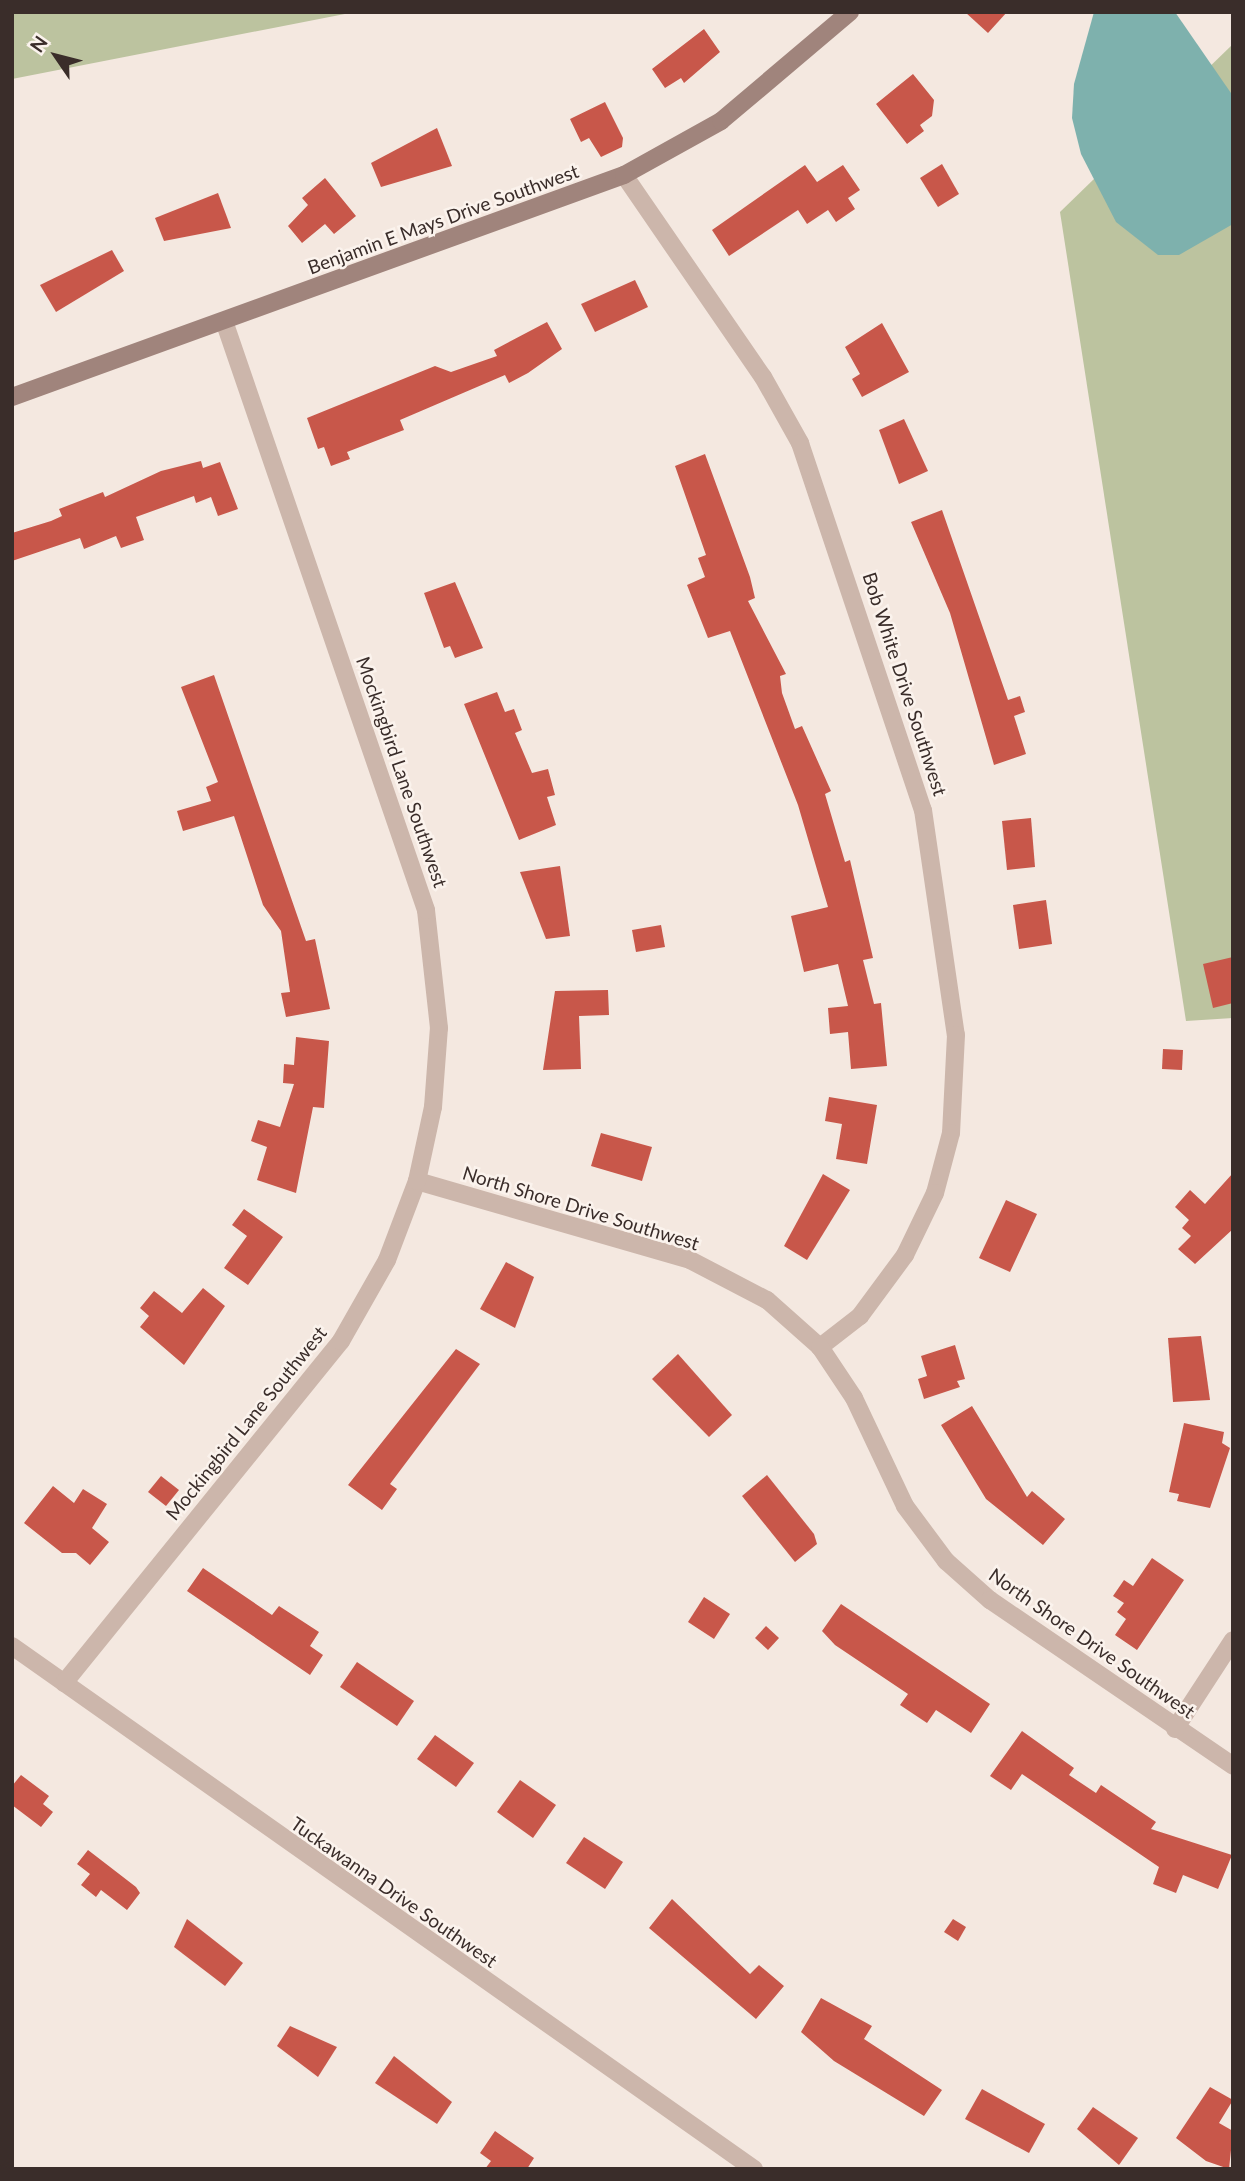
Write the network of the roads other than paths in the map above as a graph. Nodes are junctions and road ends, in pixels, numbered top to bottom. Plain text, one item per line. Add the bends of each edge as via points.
1 (850, 12) edge
2 (624, 175) junction
3 (224, 321) junction
4 (12, 397) edge
5 (417, 1181) junction
6 (820, 1347) junction
7 (1233, 1640) edge
8 (12, 1646) edge
9 (64, 1683) junction
10 (1175, 1728) junction
11 (1233, 1766) edge
12 (754, 2169) edge

1 - 2 street, Benjamin E Mays Drive Southwest via 722,121
2 - 3 street, Benjamin E Mays Drive Southwest
2 - 6 street, Bob White Drive Southwest via 763,377 800,443 923,810 956,1035 951,1133 935,1193 905,1255 860,1316
3 - 4 street, Benjamin E Mays Drive Southwest
3 - 5 street, Mockingbird Lane Southwest via 426,910 439,1041
5 - 6 street, North Shore Drive Southwest via 690,1260 767,1300
5 - 9 street, Mockingbird Lane Southwest via 387,1260 341,1342
6 - 10 street, North Shore Drive Southwest via 854,1398 905,1506 946,1561 990,1600
7 - 10 street
8 - 9 street, Tuckawanna Drive Southwest
9 - 12 street, Tuckawanna Drive Southwest
10 - 11 street, North Shore Drive Southwest

